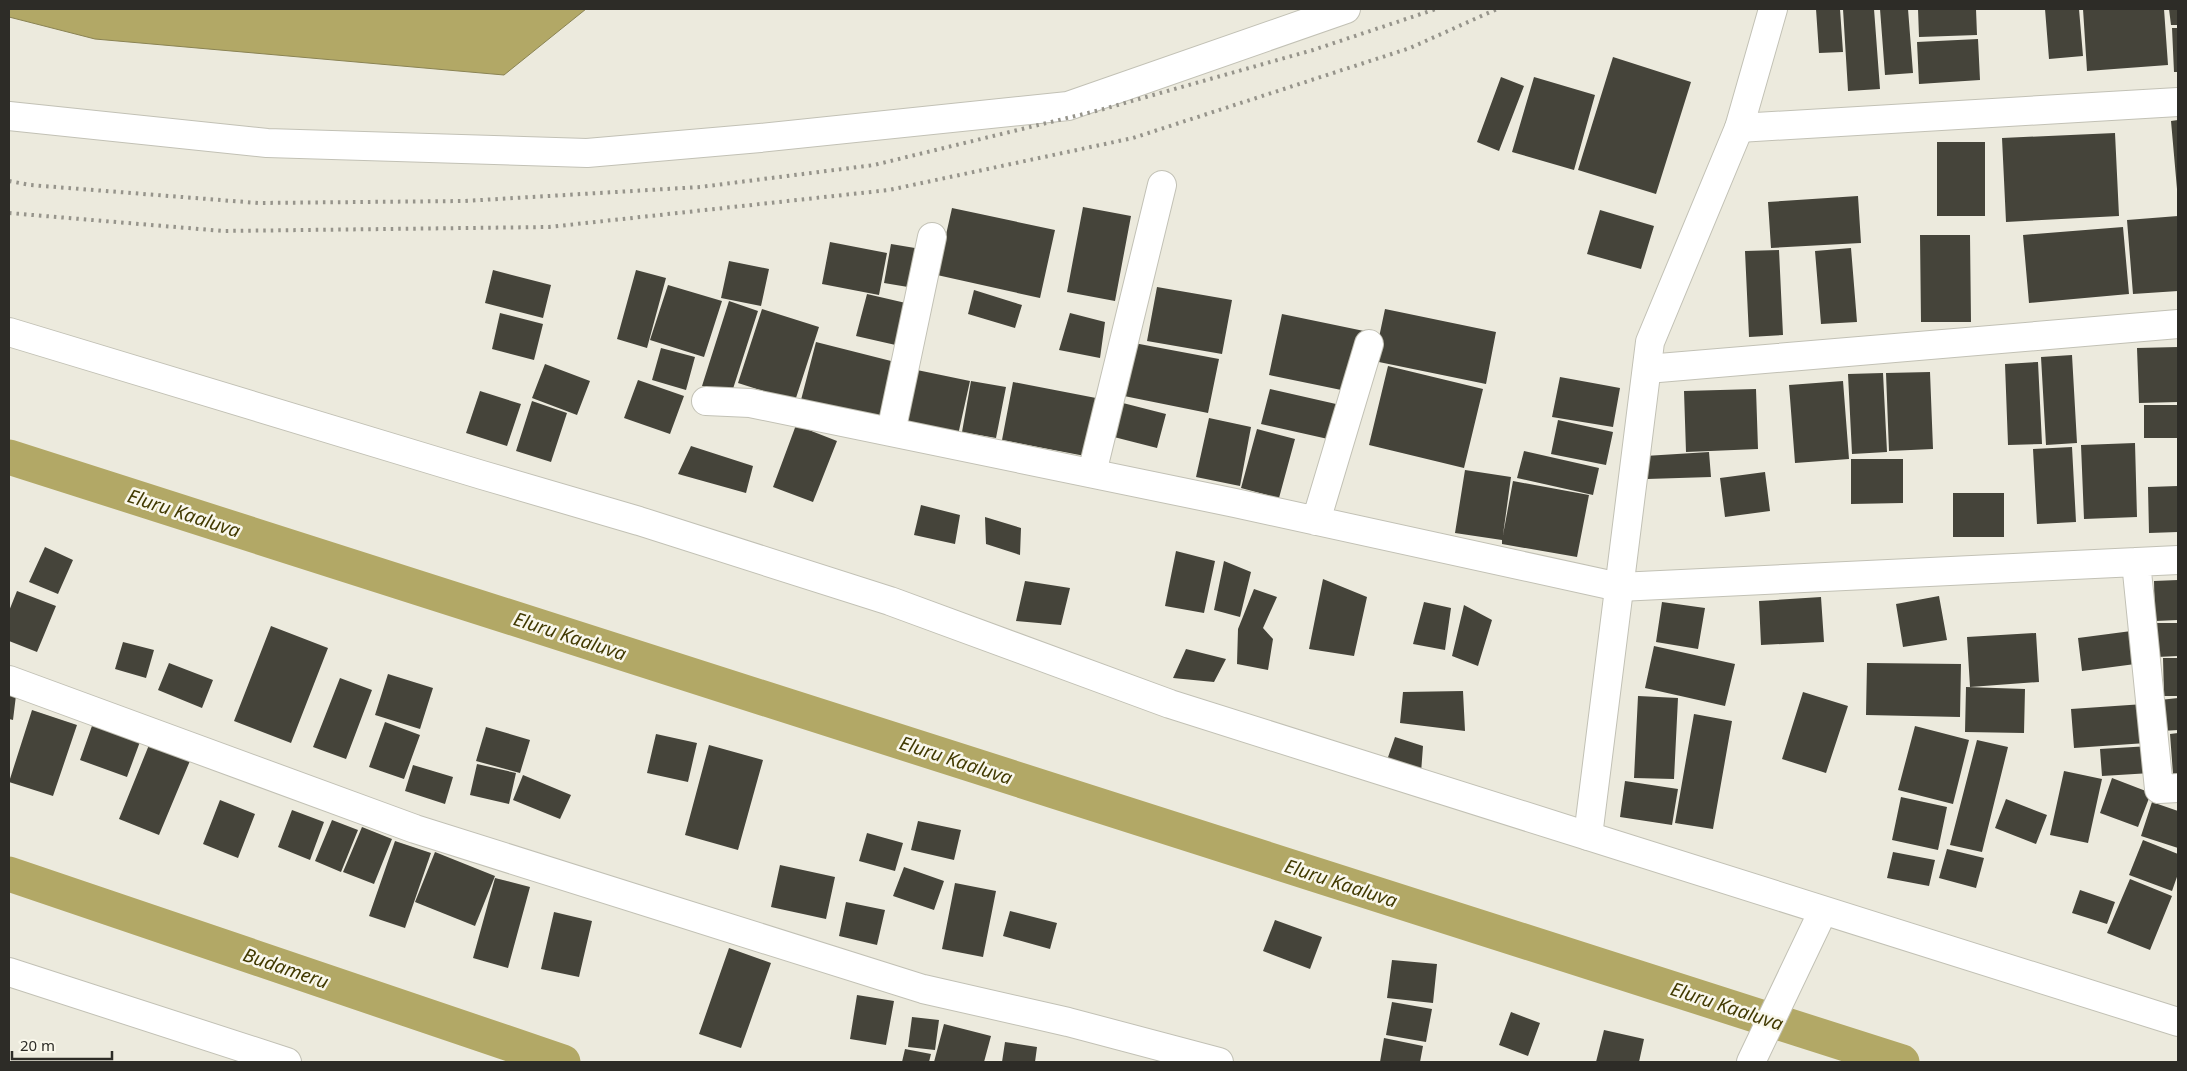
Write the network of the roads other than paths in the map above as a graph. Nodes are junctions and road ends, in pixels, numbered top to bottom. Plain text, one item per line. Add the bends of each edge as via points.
1 (1346, 9) edge
2 (1773, 9) edge
3 (2178, 102) edge
4 (9, 116) edge
5 (1739, 128) junction
6 (1162, 185) dead end
7 (932, 238) dead end
8 (2178, 324) edge
9 (9, 332) edge
10 (1370, 344) dead end
11 (1647, 369) junction
12 (706, 401) dead end
13 (890, 432) junction
14 (1092, 474) junction
15 (1316, 521) junction
16 (2178, 560) edge
17 (2136, 562) junction
18 (1620, 587) junction
19 (9, 680) edge
20 (2178, 788) edge
21 (1588, 836) junction
22 (1824, 911) junction
23 (9, 972) edge
24 (2178, 1022) edge
25 (287, 1062) edge
26 (1219, 1062) edge
27 (1751, 1062) edge

1 - 4 street via 1068,106 597,152 267,143
2 - 5 street
3 - 5 street
5 - 11 street via 1650,342
6 - 14 street
7 - 13 street
8 - 11 street
9 - 21 street via 639,521 890,601 1170,704
10 - 15 street
11 - 18 street
12 - 13 street via 750,403
13 - 14 street
14 - 15 street
15 - 18 street
16 - 17 street
17 - 18 street
17 - 20 street via 2159,789
18 - 21 street
19 - 26 street via 415,829 643,901 923,989 1068,1022
21 - 22 street
22 - 24 street
22 - 27 street
23 - 25 street

